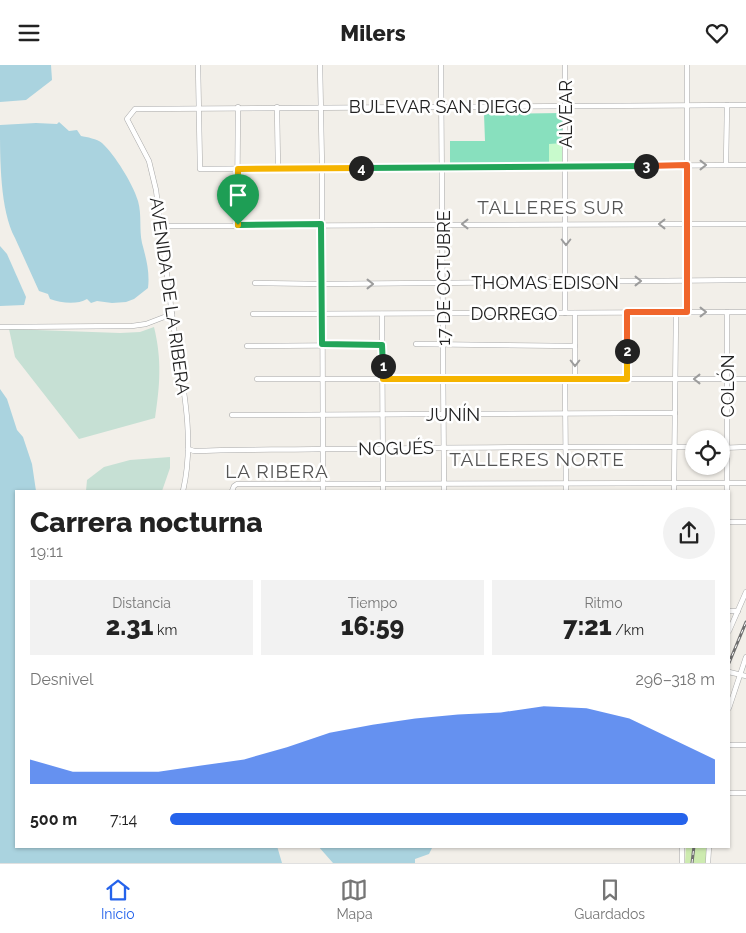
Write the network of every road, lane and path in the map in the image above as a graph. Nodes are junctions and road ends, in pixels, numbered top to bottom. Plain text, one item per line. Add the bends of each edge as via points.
1 (198, 65) edge
2 (320, 65) edge
3 (441, 65) edge
4 (565, 65) edge
5 (687, 65) edge
6 (687, 105) junction
7 (727, 105) junction
8 (746, 105) edge
9 (442, 106) junction
10 (565, 106) junction
11 (238, 107) junction
12 (277, 107) junction
13 (320, 107) junction
14 (198, 108) junction
15 (135, 109) joint
16 (687, 165) junction
17 (726, 165) junction
18 (746, 165) edge
19 (565, 166) junction
20 (442, 167) junction
21 (322, 168) junction
22 (238, 169) junction
23 (278, 169) junction
24 (321, 224) junction
25 (442, 224) junction
26 (566, 224) junction
27 (687, 224) junction
28 (746, 224) edge
29 (238, 225) junction
30 (161, 226) junction
31 (687, 281) junction
32 (746, 281) edge
33 (566, 282) junction
34 (255, 283) dead end
35 (442, 283) junction
36 (322, 284) junction
37 (746, 311) edge
38 (627, 312) junction
39 (676, 312) junction
40 (687, 312) junction
41 (727, 312) junction
42 (565, 313) junction
43 (575, 313) junction
44 (172, 314) junction
45 (253, 314) dead end
46 (322, 314) junction
47 (382, 314) junction
48 (443, 314) junction
49 (0, 327) edge
50 (322, 344) junction
51 (416, 344) dead end
52 (382, 345) junction
53 (443, 345) junction
54 (247, 346) dead end
55 (575, 346) junction
56 (257, 379) dead end
57 (322, 379) junction
58 (383, 379) junction
59 (443, 379) junction
60 (565, 379) junction
61 (575, 379) junction
62 (627, 379) junction
63 (676, 379) junction
64 (727, 379) junction
65 (746, 379) edge
66 (675, 413) junction
67 (443, 414) junction
68 (566, 414) junction
69 (232, 415) dead end
70 (322, 415) junction
71 (383, 415) junction
72 (725, 430) edge
73 (444, 447) junction
74 (566, 447) junction
75 (675, 447) junction
76 (685, 447) edge
77 (746, 447) edge
78 (383, 448) junction
79 (730, 448) edge
80 (188, 449) junction
81 (323, 449) junction
82 (726, 475) edge
83 (727, 483) junction
84 (746, 483) edge
85 (323, 484) junction
86 (383, 484) junction
87 (444, 484) junction
88 (566, 484) junction
89 (674, 484) junction
90 (183, 490) edge
91 (232, 490) edge
92 (323, 490) edge
93 (383, 490) edge
94 (444, 490) edge
95 (566, 490) edge
96 (674, 490) edge
97 (727, 490) edge
98 (730, 522) edge
99 (746, 522) edge
100 (746, 592) edge
101 (730, 611) edge
102 (738, 611) junction
103 (730, 629) edge
104 (746, 657) edge
105 (730, 672) edge
106 (739, 675) junction
107 (746, 676) edge
108 (730, 705) edge
109 (730, 745) edge
110 (746, 745) edge
111 (730, 793) edge
112 (746, 793) edge
113 (682, 848) edge
114 (709, 848) edge
115 (682, 863) edge
116 (708, 863) edge

1 - 14 street
2 - 13 street
3 - 9 street, 17 DE OCTUBRE
4 - 10 street, ALVEAR
5 - 6 street
6 - 7 street, BULEVAR SAN DIEGO
6 - 10 street, BULEVAR SAN DIEGO
6 - 16 street
7 - 8 street, BULEVAR SAN DIEGO
7 - 17 street
9 - 10 street, BULEVAR SAN DIEGO
9 - 13 street, BULEVAR SAN DIEGO
9 - 20 street, 17 DE OCTUBRE
10 - 19 street, ALVEAR
11 - 12 street, BULEVAR SAN DIEGO
11 - 14 street, BULEVAR SAN DIEGO
11 - 22 street
12 - 13 street, BULEVAR SAN DIEGO
12 - 23 street
13 - 21 street
14 - 15 street, BULEVAR SAN DIEGO
14 - 22 street via 200,169
15 - 30 street, AVENIDA DE LA RIBERA via 127,119 149,161
16 -> 17 street
16 - 19 street
16 - 27 street
17 - 18 street
19 - 20 street
19 - 26 street, ALVEAR
20 - 21 street
20 - 25 street, 17 DE OCTUBRE
21 - 23 street
21 - 24 street
22 - 23 street
22 - 29 street
24 - 25 street
24 - 29 street
24 - 36 street
26 -> 25 street
25 - 35 street, 17 DE OCTUBRE
27 -> 26 street
26 -> 33 street, ALVEAR
27 - 28 street
27 - 31 street
29 - 30 street
30 - 44 street, AVENIDA DE LA RIBERA
31 - 32 street, THOMAS EDISON
33 -> 31 street, THOMAS EDISON
31 - 40 street
33 - 35 street, THOMAS EDISON
33 - 42 street, ALVEAR
34 - 36 street, THOMAS EDISON
36 -> 35 street, THOMAS EDISON
35 - 48 street, 17 DE OCTUBRE
36 - 46 street
37 - 41 street, DORREGO
38 - 39 street, DORREGO
38 - 43 street, DORREGO
38 - 62 street
39 - 40 street, DORREGO
39 - 63 street
40 -> 41 street, DORREGO
41 - 64 street, COLÓN
42 - 43 street, DORREGO
42 - 48 street, DORREGO
43 - 55 street
44 - 49 street via 132,326
44 - 80 street, AVENIDA DE LA RIBERA
45 - 46 street, DORREGO
46 - 47 street, DORREGO
46 - 50 street
47 - 48 street, DORREGO
47 - 52 street
48 - 53 street, 17 DE OCTUBRE
50 - 52 street
50 - 54 street
50 - 57 street
51 - 53 street
52 - 58 street
53 - 55 street
53 - 59 street, 17 DE OCTUBRE
55 -> 61 street
56 - 57 street
57 - 58 street
57 - 70 street
58 - 59 street
58 - 71 street
59 - 60 street
59 - 67 street, 17 DE OCTUBRE
60 - 61 street
60 - 68 street
61 - 62 street
62 - 63 street
64 -> 63 street
63 - 66 street
64 - 65 street
64 - 72 street, COLÓN
66 - 68 street, JUNÍN
66 - 75 street
67 - 68 street, JUNÍN
67 - 71 street, JUNÍN
67 - 73 street, 17 DE OCTUBRE
68 - 74 street
69 - 70 street, JUNÍN
70 - 71 street, JUNÍN
70 - 81 street
71 - 78 street
73 - 74 street, NOGUÉS
73 - 78 street, NOGUÉS
73 - 87 street, 17 DE OCTUBRE
74 - 75 street, NOGUÉS
74 - 88 street
75 - 76 street, NOGUÉS
75 - 89 street
77 - 79 street
78 - 81 street, NOGUÉS
78 - 86 street
80 - 81 street, NOGUÉS
80 - 90 street, AVENIDA DE LA RIBERA
81 - 85 street
82 - 83 street, COLÓN
83 - 84 street
83 - 89 street
83 - 97 street, COLÓN
85 - 86 street
85 - 91 street via 234,485
85 - 92 street
86 - 87 street
86 - 93 street
87 - 88 street
87 - 94 street, 17 DE OCTUBRE
88 - 89 street
88 - 95 street
89 - 96 street
98 - 99 street
100 - 102 street
101 - 102 street
102 - 103 street
104 - 106 street
105 - 106 street
106 - 107 street
106 - 108 street
109 - 110 street
111 - 112 street
113 - 115 street
114 - 116 street

